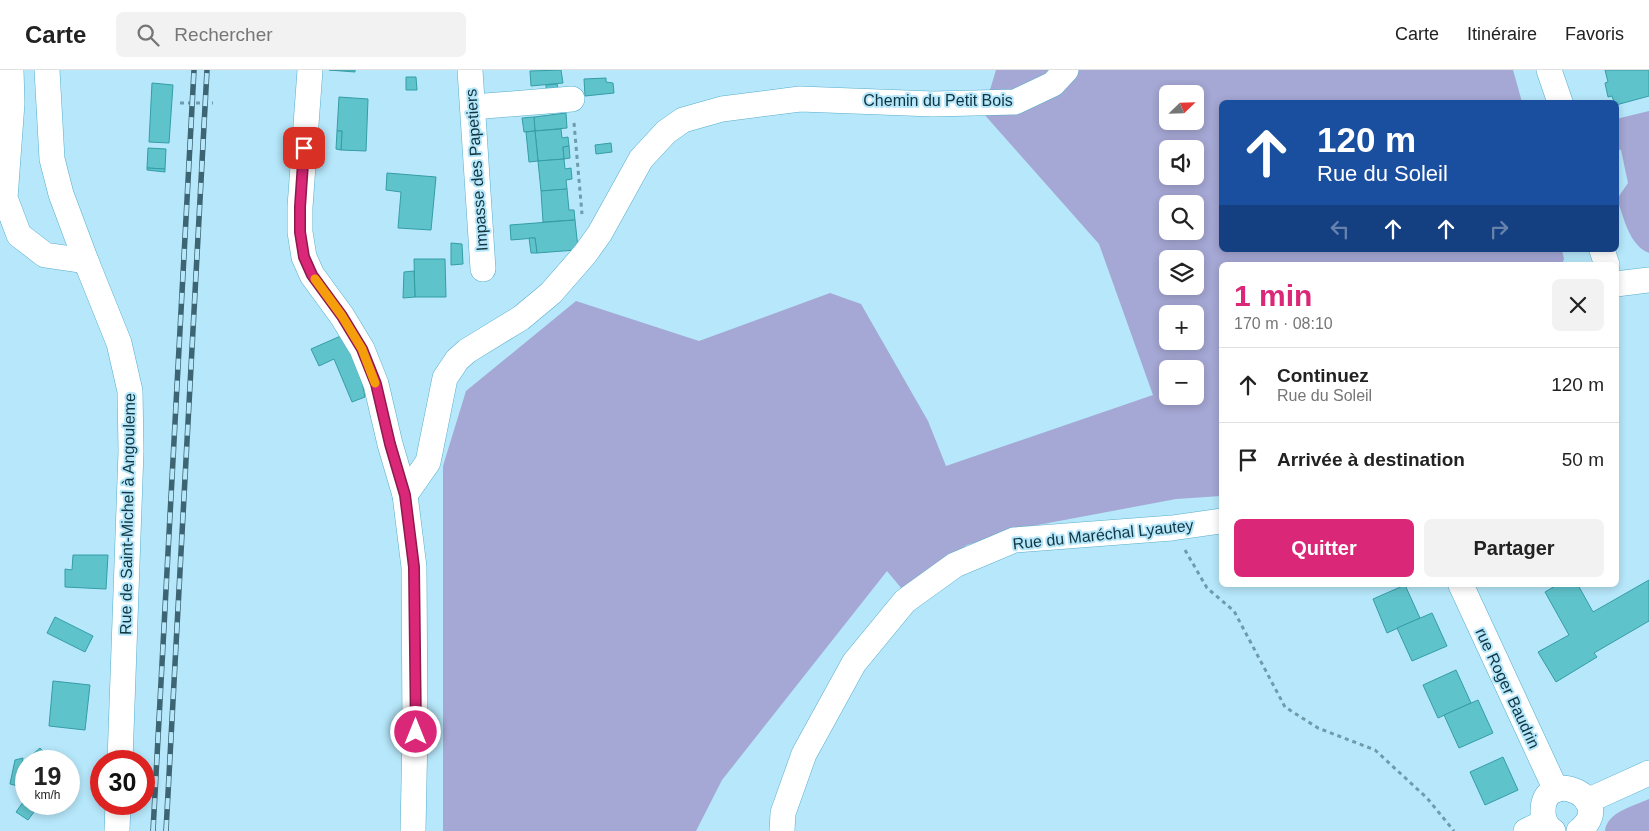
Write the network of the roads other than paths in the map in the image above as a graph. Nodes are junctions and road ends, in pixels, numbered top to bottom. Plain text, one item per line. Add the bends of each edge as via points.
1 (11, 70) edge
2 (47, 70) edge
3 (310, 70) edge
4 (470, 70) edge
5 (1066, 70) edge
6 (1549, 70) edge
7 (572, 99) road end
8 (1559, 100) edge
9 (473, 107) junction
10 (86, 261) junction
11 (483, 269) dead end
12 (1649, 280) edge
13 (1619, 284) edge
14 (405, 495) junction
15 (1219, 521) edge
16 (1462, 587) edge
17 (120, 750) edge
18 (1649, 773) edge
19 (1556, 790) junction
20 (1588, 801) junction
21 (118, 815) edge
22 (1542, 828) edge
23 (117, 831) edge
24 (413, 831) edge
25 (782, 831) edge
26 (1579, 831) edge

1 - 10 street via 12,103 5,198 19,236 45,255
2 - 10 street, Rue de Saint-Michel à Angouleme via 52,159 61,194
3 - 14 street via 300,207 304,257 312,275 362,349 376,384
4 - 9 street, Impasse des Papetiers
5 - 14 street, Chemin du Petit Bois via 1053,84 1015,102 933,104 800,99 722,108 683,120 666,132 641,159 600,233 551,293 521,318 457,360 445,378 428,462
6 - 8 street
7 - 9 street
9 - 11 street, Impasse des Papetiers
10 - 17 street, Rue de Saint-Michel à Angouleme via 119,343 130,391 131,460
12 - 13 street
14 - 24 street via 414,567 416,732
15 - 25 street, Rue du Maréchal Lyautey via 1014,540 955,565 906,601 854,663 804,754 783,813
16 - 19 street, rue Roger Baudrin
18 - 20 street
19 - 20 street via 1577,790
19 - 22 street via 1545,800
20 - 26 street via 1589,817
21 - 23 street

